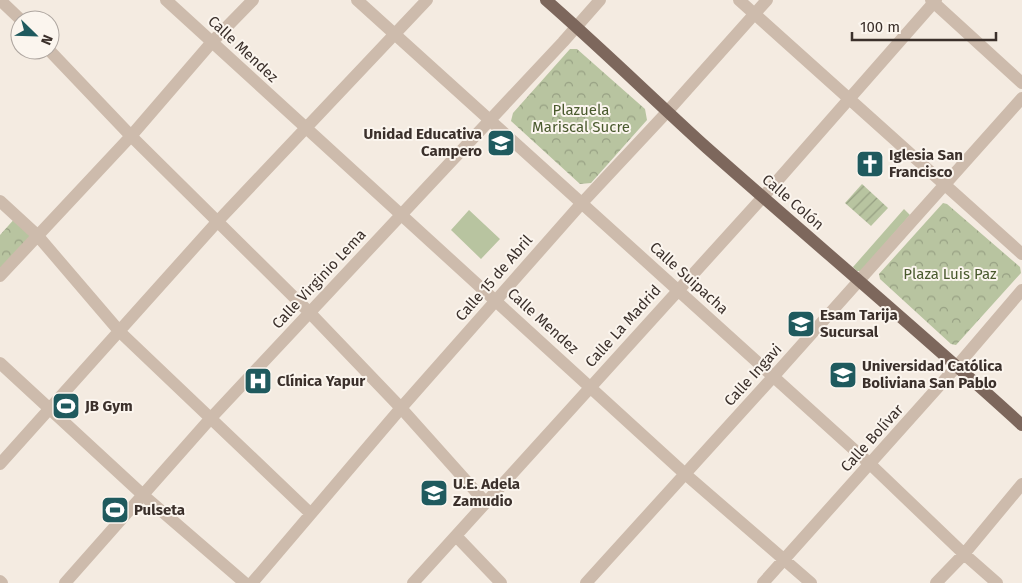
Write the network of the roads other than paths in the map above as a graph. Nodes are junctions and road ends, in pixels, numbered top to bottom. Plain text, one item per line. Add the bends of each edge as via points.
1 (0, 0) edge
2 (166, 0) edge
3 (253, 0) edge
4 (357, 0) edge
5 (427, 0) edge
6 (546, 0) edge
7 (600, 0) edge
8 (738, 0) edge
9 (767, 0) edge
10 (933, 1) edge
11 (10, 10) edge
12 (754, 14) junction
13 (577, 27) junction
14 (394, 35) junction
15 (212, 42) junction
16 (59, 60) edge
17 (1022, 83) edge
18 (1022, 98) edge
19 (849, 100) junction
20 (668, 112) junction
21 (490, 119) junction
22 (305, 128) junction
23 (131, 136) junction
24 (944, 186) junction
25 (763, 197) junction
26 (0, 201) edge
27 (581, 204) junction
28 (401, 215) junction
29 (217, 222) junction
30 (37, 235) junction
31 (1022, 254) edge
32 (0, 276) edge
33 (860, 280) junction
34 (678, 290) junction
35 (1022, 290) edge
36 (496, 301) junction
37 (310, 313) junction
38 (120, 332) junction
39 (0, 363) edge
40 (957, 366) junction
41 (773, 377) junction
42 (591, 387) junction
43 (50, 408) junction
44 (401, 408) junction
45 (210, 420) junction
46 (1022, 425) edge
47 (0, 464) edge
48 (870, 464) junction
49 (684, 474) junction
50 (1022, 484) edge
51 (144, 495) junction
52 (486, 503) junction
53 (310, 513) junction
54 (457, 537) junction
55 (964, 554) junction
56 (784, 561) junction
57 (65, 583) edge
58 (246, 583) edge
59 (252, 583) edge
60 (414, 583) edge
61 (501, 583) edge
62 (586, 583) edge
63 (764, 583) edge
64 (811, 583) edge
65 (936, 583) edge
66 (997, 583) edge

1 - 11 street
2 - 15 street, Calle Mendez
3 - 15 street
4 - 14 street, Calle Suipacha
5 - 14 street
6 - 13 main road, Calle Colón
7 - 13 street, Calle Virginio Lema
8 - 12 street
9 - 12 street, Calle 15 de Abril
10 - 17 street
10 - 19 street, Calle La Madrid
12 - 19 street
12 - 20 street, Calle 15 de Abril
13 - 20 main road, Calle Colón
13 - 21 street, Calle Virginio Lema
14 - 21 street, Calle Suipacha
14 - 22 street
15 - 22 street, Calle Mendez
15 - 23 street
16 - 23 street
18 - 24 street, Calle Ingavi
19 - 24 street
19 - 25 street, Calle La Madrid
20 - 25 main road, Calle Colón
20 - 27 street, Calle 15 de Abril
21 - 27 street, Calle Suipacha
21 - 28 street, Calle Virginio Lema
22 - 28 street, Calle Mendez
22 - 29 street
23 - 29 street
23 - 30 street
24 - 31 street
24 - 33 street, Calle Ingavi
25 - 33 main road, Calle Colón
25 - 34 street, Calle La Madrid
26 - 30 street
27 - 34 street, Calle Suipacha
27 - 36 street, Calle 15 de Abril
28 - 36 street, Calle Mendez
28 - 37 street, Calle Virginio Lema
29 - 37 street
29 - 38 street
30 - 32 street
30 - 38 street
33 - 40 main road, Calle Colón
33 - 41 street, Calle Ingavi
34 - 41 street, Calle Suipacha
34 - 42 street, Calle La Madrid
35 - 40 street, Calle Bolívar
36 - 42 street, Calle Mendez
36 - 44 street, Calle 15 de Abril
37 - 44 street
37 - 45 street, Calle Virginio Lema
38 - 43 street
38 - 45 street
39 - 43 street
40 - 46 main road, Calle Colón
40 - 48 street, Calle Bolívar
41 - 48 street, Calle Suipacha
41 - 49 street, Calle Ingavi
42 - 49 street, Calle Mendez
42 - 52 street, Calle La Madrid
43 - 47 street
43 - 51 street
44 - 52 street
44 - 53 street, Calle 15 de Abril
45 - 51 street, Calle Virginio Lema
45 - 53 street
48 - 55 street, Calle Suipacha
48 - 56 street, Calle Bolívar
49 - 56 street, Calle Mendez
49 - 62 street, Calle Ingavi
50 - 55 street
51 - 57 street, Calle Virginio Lema
51 - 58 street
52 - 54 street, Calle La Madrid
53 - 59 street, Calle 15 de Abril
54 - 60 street, Calle La Madrid
54 - 61 street
55 - 65 street
55 - 66 street, Calle Suipacha
56 - 63 street, Calle Bolívar
56 - 64 street, Calle Mendez

